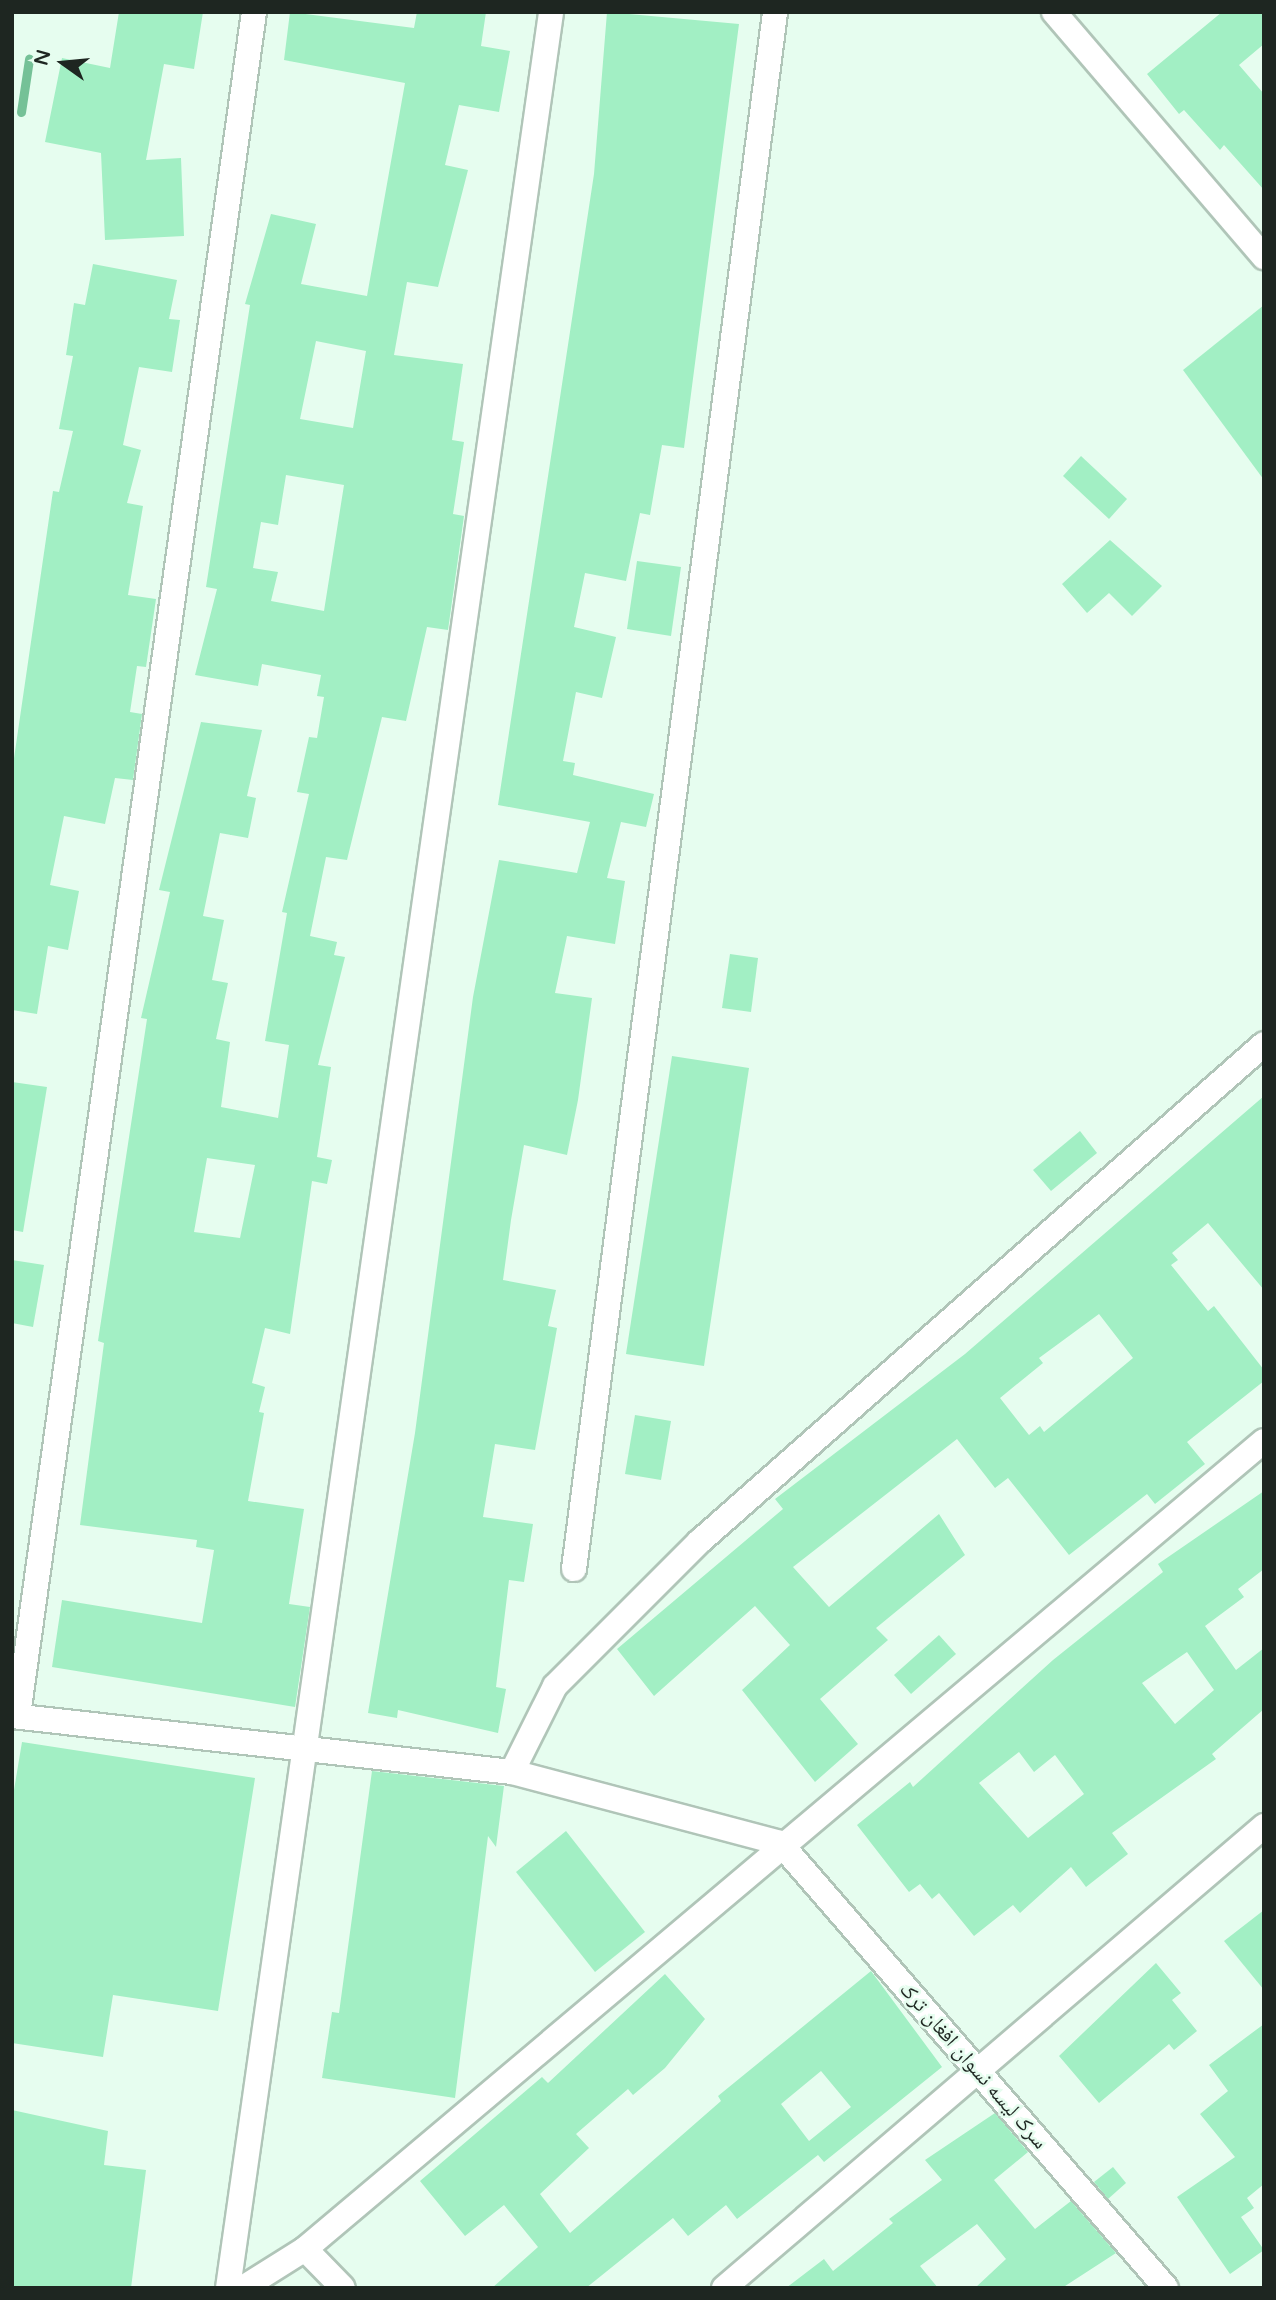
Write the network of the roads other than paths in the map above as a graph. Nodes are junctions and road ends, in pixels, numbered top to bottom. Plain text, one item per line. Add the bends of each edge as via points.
1 (254, 12) edge
2 (551, 12) edge
3 (775, 12) edge
4 (1054, 12) edge
5 (1264, 257) edge
6 (1264, 1044) edge
7 (1264, 1441) edge
8 (574, 1569) dead end
9 (15, 1716) edge
10 (301, 1746) junction
11 (512, 1772) junction
12 (1264, 1826) edge
13 (780, 1843) junction
14 (978, 2071) junction
15 (305, 2249) junction
16 (228, 2288) edge
17 (243, 2288) edge
18 (342, 2288) edge
19 (724, 2288) edge
20 (1166, 2288) edge

1 - 9 street
2 - 10 street
3 - 8 street
4 - 5 street
6 - 11 street via 699,1542 555,1686
7 - 13 street
9 - 10 street
10 - 11 street
10 - 16 street
11 - 13 street
12 - 14 street
13 - 14 street, سرک لیسه نسوان افغان‌ ترک
13 - 15 street
14 - 19 street
14 - 20 street, سرک لیسه نسوان افغان‌ ترک
15 - 17 street
15 - 18 street

